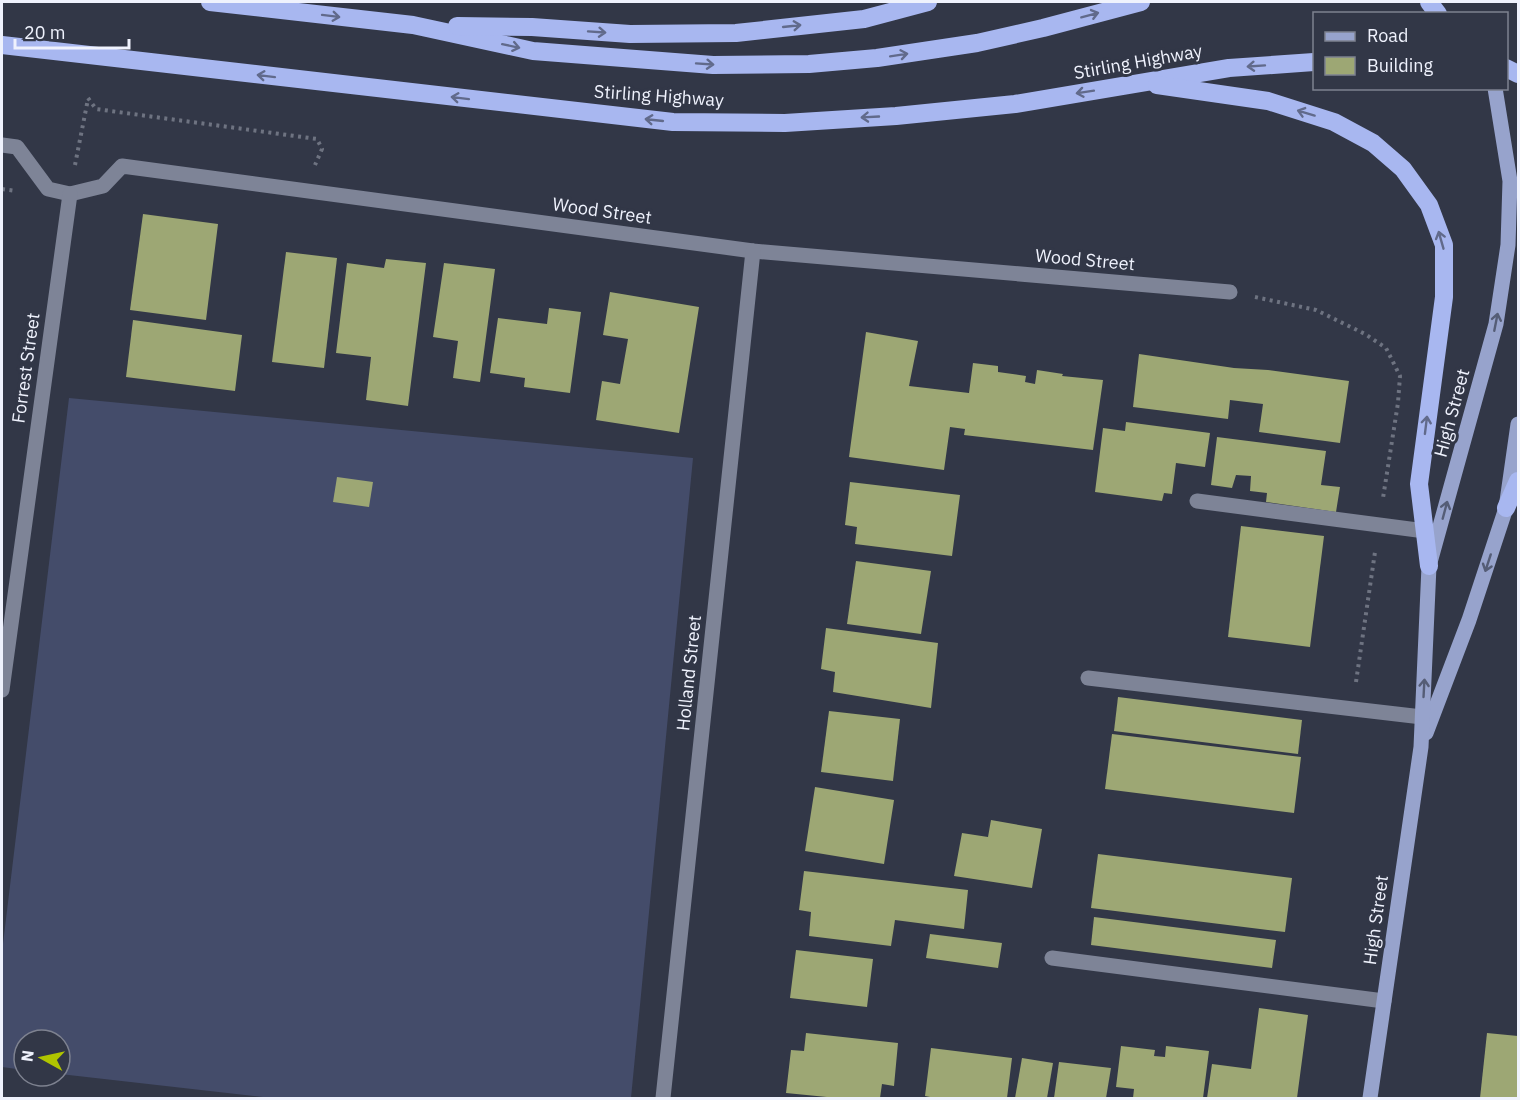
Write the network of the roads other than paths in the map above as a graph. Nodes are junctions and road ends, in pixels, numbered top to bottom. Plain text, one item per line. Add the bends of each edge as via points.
1 (210, 2) edge
2 (928, 2) edge
3 (1141, 2) edge
4 (413, 25) junction
5 (2, 45) edge
6 (1313, 62) edge
7 (1142, 83) junction
8 (1495, 90) edge
9 (2, 145) edge
10 (70, 194) junction
11 (753, 251) junction
12 (1230, 292) road end
13 (1518, 424) edge
14 (1518, 481) edge
15 (1197, 501) dead end
16 (1506, 508) junction
17 (1425, 531) junction
18 (1430, 567) junction
19 (1088, 678) dead end
20 (2, 690) edge
21 (1422, 717) junction
22 (1421, 747) junction
23 (1052, 958) dead end
24 (1384, 1001) junction
25 (663, 1098) edge
26 (1370, 1098) edge

1 -> 4 highway, Stirling Highway
4 -> 2 highway via 630,34 736,33 864,19
4 -> 3 highway, Stirling Highway via 533,51 713,65 809,64 977,43
7 -> 5 highway, Stirling Highway via 1015,104 896,116 785,123 674,122
6 -> 7 highway, Stirling Highway via 1229,68
17 -> 7 highway via 1419,484 1444,297 1444,245 1429,205 1403,169 1373,143 1334,122 1268,102
18 -> 8 main road, High Street via 1496,324 1508,245 1510,181
9 - 10 street via 17,147 48,189
10 - 11 street, Wood Street via 103,186 122,166
10 - 20 street, Forrest Street
11 - 12 street, Wood Street
11 - 25 street, Holland Street
13 - 16 main road, High Street
14 - 16 highway
15 - 17 street
16 -> 22 main road, High Street
17 - 18 highway
21 -> 18 main road, High Street
19 - 21 street
21 - 22 main road, High Street
22 - 24 main road, High Street
23 - 24 street
24 - 26 main road, High Street

